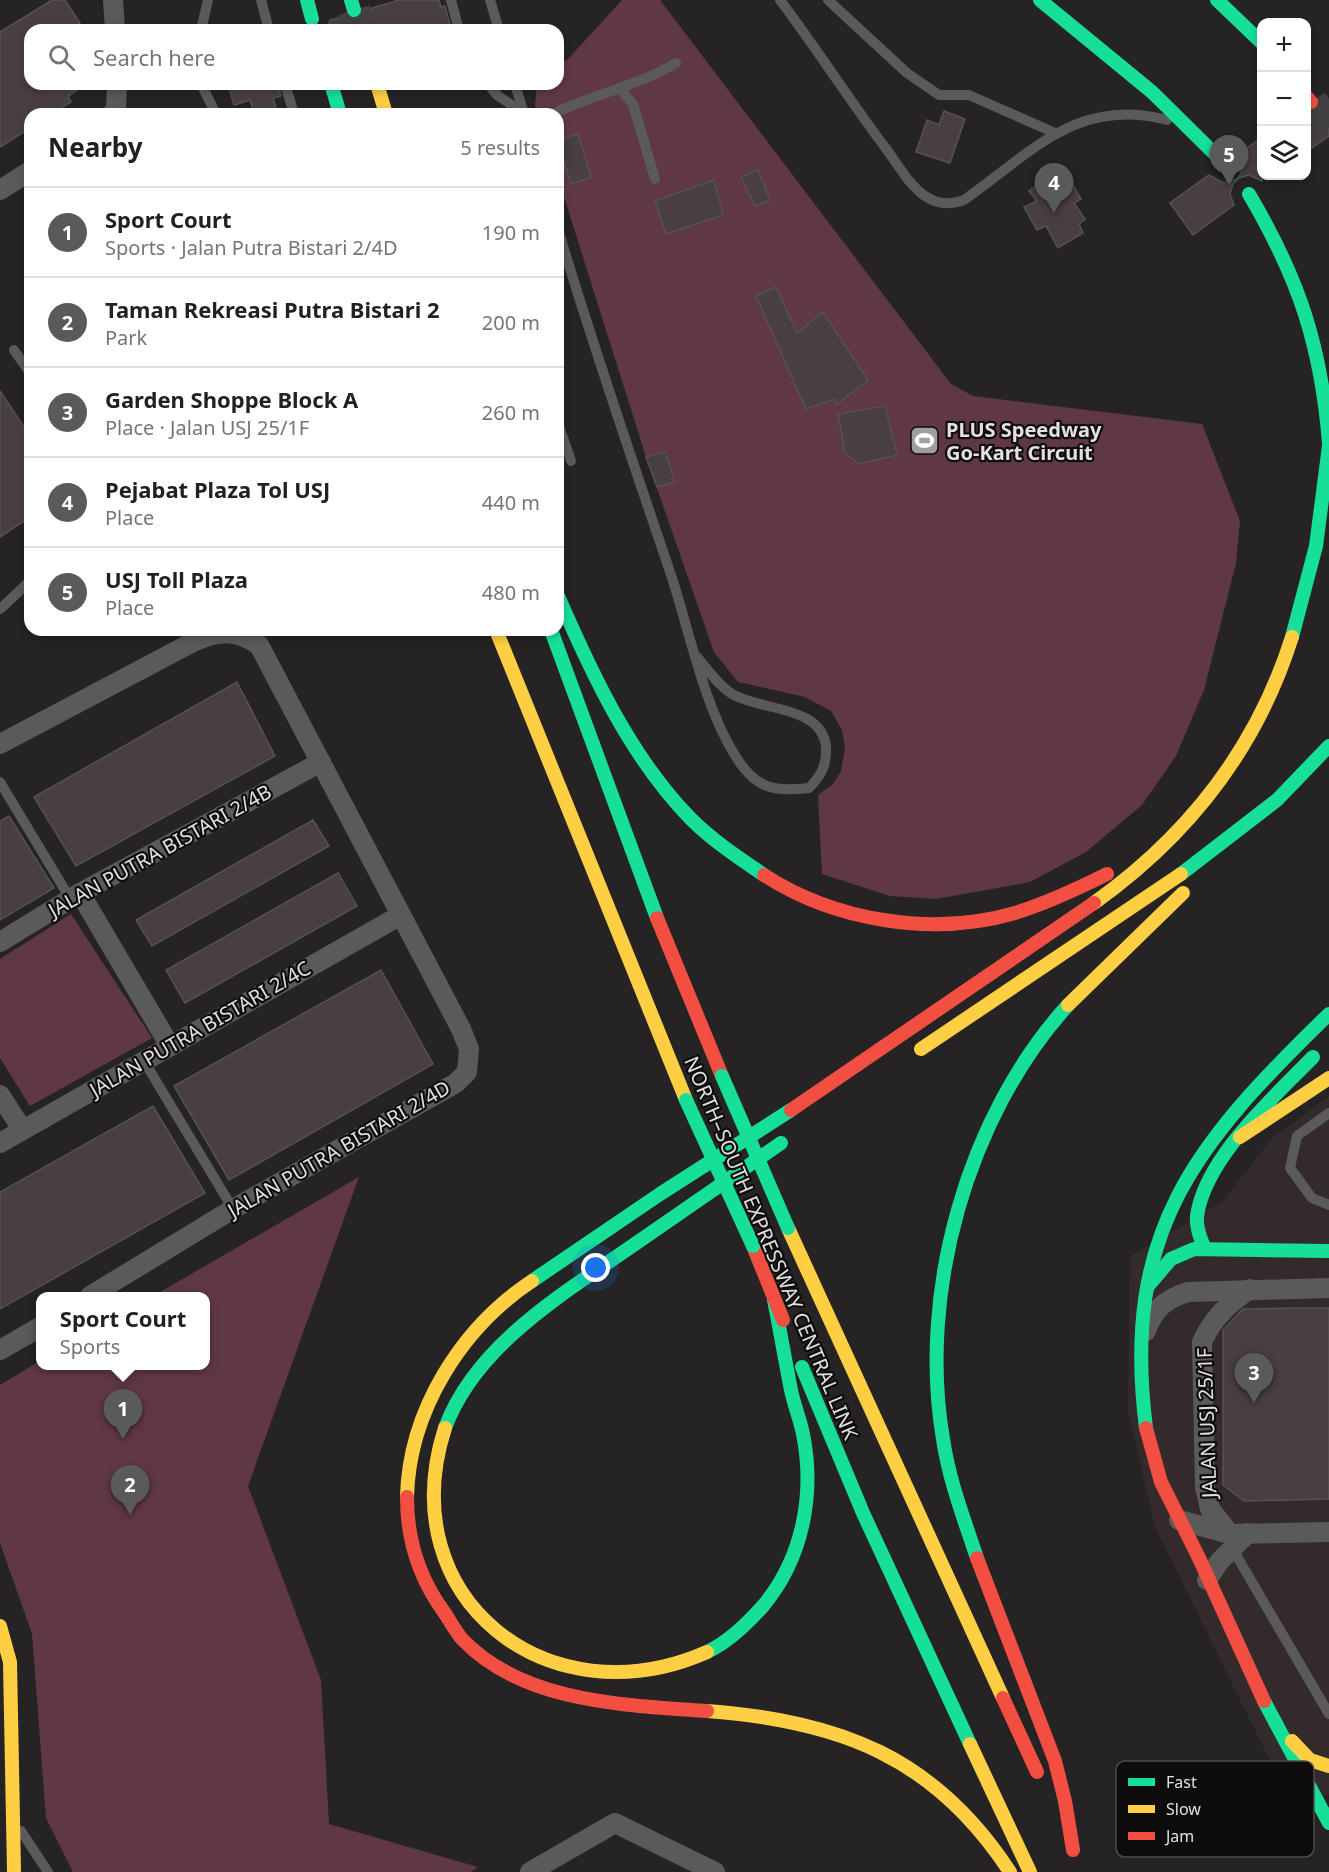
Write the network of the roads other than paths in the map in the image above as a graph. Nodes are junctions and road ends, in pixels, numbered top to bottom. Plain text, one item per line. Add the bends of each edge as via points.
1 (113, 0) edge
2 (252, 0) edge
3 (307, 0) edge
4 (451, 0) edge
5 (490, 0) edge
6 (780, 0) edge
7 (828, 0) edge
8 (1040, 0) edge
9 (1217, 0) edge
10 (209, 2) edge
11 (260, 2) edge
12 (312, 19) dead end
13 (115, 24) edge
14 (203, 24) edge
15 (267, 24) edge
16 (457, 24) edge
17 (497, 24) edge
18 (1257, 38) edge
19 (676, 63) dead end
20 (619, 88) junction
21 (118, 90) edge
22 (204, 90) edge
23 (287, 90) edge
24 (333, 90) edge
25 (379, 90) edge
26 (493, 90) edge
27 (517, 90) edge
28 (116, 108) edge
29 (213, 108) edge
30 (292, 108) edge
31 (338, 108) edge
32 (384, 108) edge
33 (515, 108) edge
34 (522, 108) edge
35 (564, 108) edge
36 (1188, 126) junction
37 (1055, 133) junction
38 (1225, 164) dead end
39 (24, 175) edge
40 (655, 179) dead end
41 (0, 190) edge
42 (1249, 194) dead end
43 (564, 249) edge
44 (14, 350) dead end
45 (24, 364) edge
46 (564, 442) edge
47 (1329, 445) edge
48 (570, 461) dead end
49 (24, 587) edge
50 (0, 609) edge
51 (564, 610) edge
52 (206, 636) edge
53 (243, 636) edge
54 (498, 636) edge
55 (553, 636) edge
56 (697, 657) junction
57 (0, 744) edge
58 (1329, 746) edge
59 (321, 762) junction
60 (0, 782) edge
61 (1186, 825) junction
62 (1236, 834) junction
63 (75, 896) junction
64 (400, 915) junction
65 (0, 942) edge
66 (1329, 1014) edge
67 (170, 1046) junction
68 (1324, 1046) dead end
69 (912, 1055) dead end
70 (144, 1061) junction
71 (1329, 1078) edge
72 (0, 1095) edge
73 (1329, 1113) edge
74 (22, 1129) junction
75 (796, 1132) dead end
76 (1240, 1137) junction
77 (0, 1143) edge
78 (1329, 1205) edge
79 (233, 1209) junction
80 (1204, 1247) junction
81 (1329, 1251) edge
82 (1148, 1286) junction
83 (1329, 1288) edge
84 (1250, 1289) junction
85 (97, 1292) edge
86 (774, 1300) junction
87 (36, 1329) edge
88 (1141, 1348) junction
89 (0, 1350) edge
90 (1179, 1520) junction
91 (1329, 1532) edge
92 (1237, 1539) junction
93 (1208, 1580) junction
94 (0, 1626) edge
95 (1329, 1714) edge
96 (1280, 1729) junction
97 (1297, 1761) edge
98 (1313, 1761) edge
99 (1314, 1761) edge
100 (1329, 1766) edge
101 (1043, 1786) dead end
102 (1314, 1794) edge
103 (1053, 1807) dead end
104 (13, 1818) junction
105 (1329, 1823) edge
106 (14, 1872) edge
107 (48, 1872) edge
108 (530, 1872) edge
109 (715, 1872) edge
110 (1010, 1872) edge
111 (1030, 1872) edge

1 - 13 street
2 - 11 lane
3 - 12 main road
4 - 16 lane
5 - 17 lane
6 - 37 lane via 908,177 923,195 936,202 951,204 964,200
7 - 37 lane via 907,73 939,95 969,95
8 - 36 main road via 1116,60
9 - 18 main road
10 - 14 lane
11 - 15 lane
19 - 20 lane
20 - 35 lane
20 - 40 lane via 633,104
21 - 28 street
22 - 29 lane
23 - 30 lane
24 - 31 main road
25 - 32 main road
26 - 33 lane
27 - 34 lane
36 - 37 lane via 1154,117 1115,114 1083,120
36 - 38 main road
39 - 41 street
42 - 47 main road via 1277,239 1316,339 1326,391
43 - 56 lane
44 - 45 lane
46 - 48 lane
47 - 61 main road via 1326,498 1289,649 1248,738 1222,780
49 - 50 lane
51 - 61 main road via 612,708 682,809 758,873 813,902 870,920 925,925 990,920 1042,905 1104,875 1167,831
52 - 57 street
53 - 59 street via 259,645
54 - 86 main road, NORTH–SOUTH EXPRESSWAY CENTRAL LINK, bridge via 686,1100
55 - 101 main road, NORTH–SOUTH EXPRESSWAY CENTRAL LINK, bridge via 644,887 722,1076
56 - 56 lane via 730,693 804,717 818,726 827,758 820,777 809,788 773,790 757,781 737,758 720,726
58 - 62 main road via 1284,794
59 - 63 street, JALAN PUTRA BISTARI 2/4B
59 - 64 street
60 - 63 lane
61 - 110 main road via 1094,902 824,1090 639,1206 500,1306 450,1364 432,1394 413,1445 408,1472 406,1515 413,1552 429,1592 450,1624 473,1648 503,1670 535,1686 573,1696 624,1706 773,1718 815,1726 867,1744 940,1788 971,1818
62 - 69 main road via 1109,926
62 - 103 main road via 1220,856 1056,1018 1033,1050 991,1123 975,1162 941,1283 934,1344 945,1452 988,1589 1058,1770 1075,1856
63 - 65 street, JALAN PUTRA BISTARI 2/4B
63 - 67 street
64 - 67 street, JALAN PUTRA BISTARI 2/4C
64 - 79 street, JALAN PUTRA BISTARI 2/4D via 461,1029 469,1049 467,1072 456,1083
66 - 82 main road via 1258,1084 1201,1156 1161,1227
67 - 70 street, JALAN PUTRA BISTARI 2/4C
68 - 76 main road
70 - 74 street, JALAN PUTRA BISTARI 2/4C
70 - 79 lane
71 - 76 main road
72 - 74 street
73 - 78 lane via 1297,1136 1290,1168 1312,1198
74 - 77 street, JALAN PUTRA BISTARI 2/4C
75 - 86 main road via 546,1306 488,1361 452,1412 440,1442 436,1468 434,1531 455,1587 493,1630 555,1666 594,1672 641,1671 684,1661 724,1643 759,1611 782,1582 797,1549 805,1513 803,1433
76 - 80 main road via 1216,1170 1201,1200 1197,1230
79 - 85 street, JALAN PUTRA BISTARI 2/4D
80 - 81 main road
80 - 82 main road via 1185,1250 1164,1263
82 - 88 main road
83 - 84 street
84 - 88 street via 1188,1292 1167,1298 1151,1316
84 - 92 street, JALAN USJ 25/1F via 1211,1322 1202,1342 1205,1487 1210,1509
86 - 111 main road, NORTH–SOUTH EXPRESSWAY CENTRAL LINK via 863,1513
87 - 89 street
88 - 90 main road via 1144,1424 1153,1461
90 - 92 street
90 - 93 main road
91 - 92 street
92 - 93 street
92 - 95 lane
93 - 96 main road
94 - 104 main road via 10,1662
96 - 97 main road
96 - 98 main road
99 - 100 main road
102 - 105 main road
104 - 106 main road
104 - 107 lane
108 - 109 street via 615,1823

